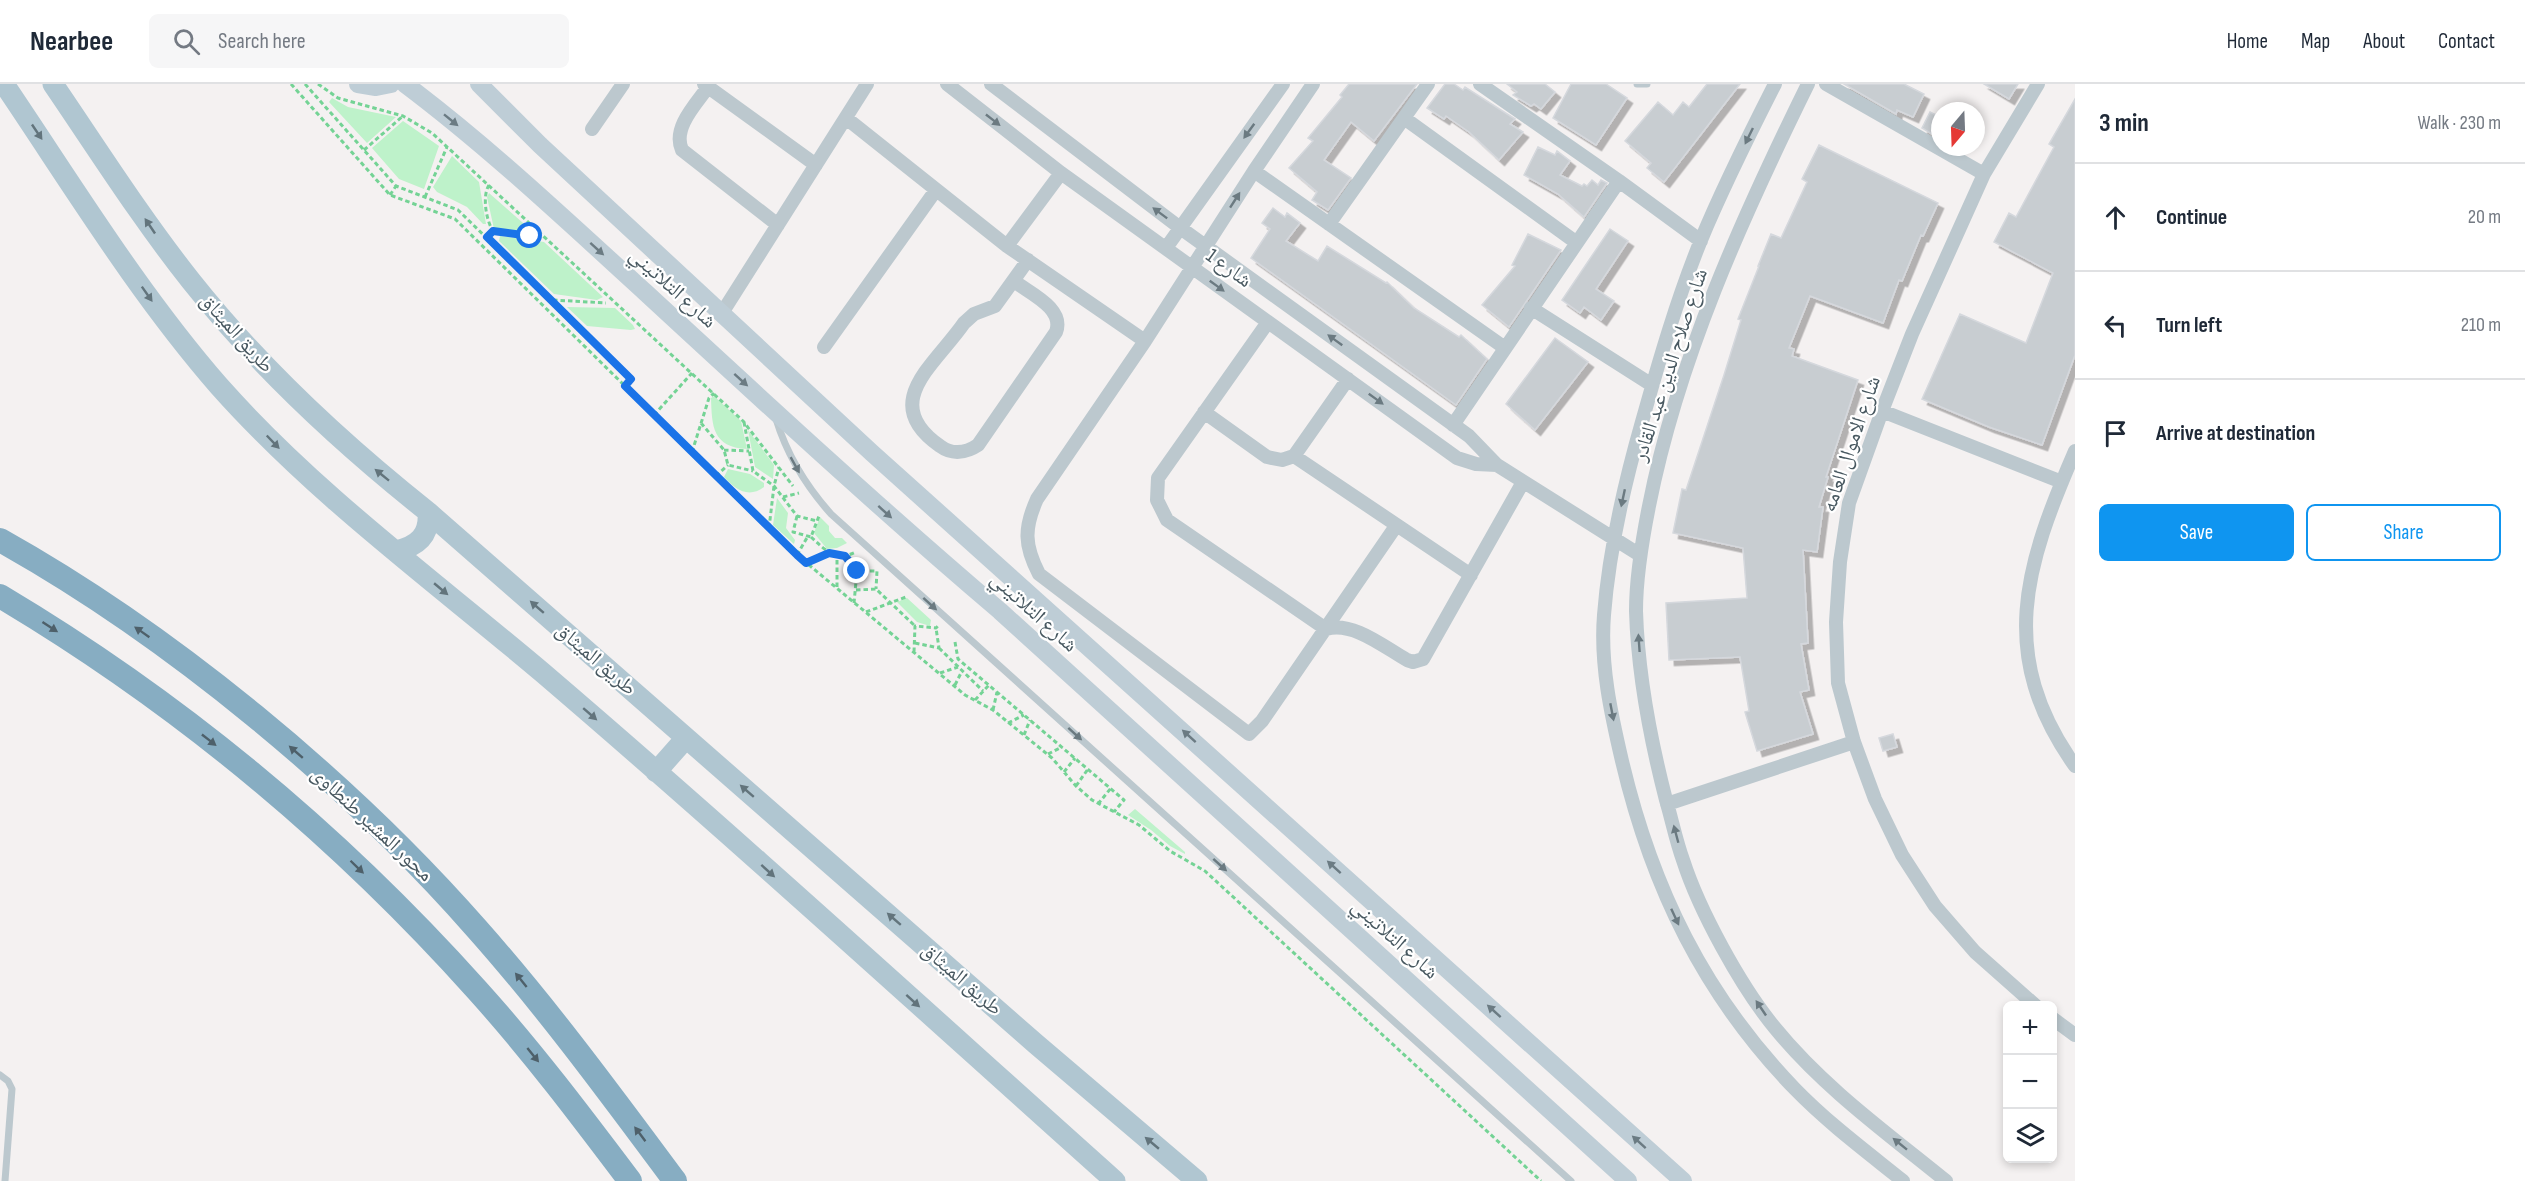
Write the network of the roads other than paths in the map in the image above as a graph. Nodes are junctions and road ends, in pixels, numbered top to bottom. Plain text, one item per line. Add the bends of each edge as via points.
1 (4, 84) edge
2 (53, 84) edge
3 (358, 84) edge
4 (392, 84) edge
5 (405, 84) edge
6 (479, 84) edge
7 (623, 84) edge
8 (867, 84) edge
9 (947, 84) edge
10 (991, 84) edge
11 (1283, 84) edge
12 (1313, 84) edge
13 (1428, 84) edge
14 (1480, 84) edge
15 (1638, 84) edge
16 (1647, 84) edge
17 (1775, 84) edge
18 (1808, 84) edge
19 (1826, 84) edge
20 (2038, 84) edge
21 (706, 85) edge
22 (846, 117) junction
23 (1404, 118) junction
24 (592, 129) dead end
25 (816, 165) junction
26 (1254, 171) junction
27 (1061, 173) junction
28 (1984, 174) junction
29 (1619, 181) junction
30 (936, 190) junction
31 (1329, 224) junction
32 (778, 225) junction
33 (1179, 227) junction
34 (1701, 241) junction
35 (1577, 243) junction
36 (1007, 246) junction
37 (1205, 246) junction
38 (1166, 248) junction
39 (1028, 260) junction
40 (1192, 268) junction
41 (1014, 281) junction
42 (1531, 308) junction
43 (722, 313) junction
44 (1268, 322) junction
45 (1145, 341) junction
46 (824, 347) dead end
47 (1504, 348) junction
48 (1348, 379) junction
49 (1652, 386) junction
50 (774, 410) junction
51 (1882, 411) junction
52 (1204, 412) junction
53 (1453, 425) junction
54 (2075, 451) edge
55 (1294, 456) junction
56 (1497, 465) junction
57 (1523, 482) junction
58 (2062, 482) junction
59 (428, 512) junction
60 (1396, 526) junction
61 (1614, 539) junction
62 (0, 540) edge
63 (396, 551) junction
64 (1640, 555) junction
65 (1471, 575) junction
66 (0, 596) edge
67 (1326, 628) junction
68 (686, 738) junction
69 (1854, 742) junction
70 (2075, 766) edge
71 (656, 772) junction
72 (1668, 804) junction
73 (2031, 1001) edge
74 (2057, 1022) edge
75 (2075, 1035) edge
76 (0, 1075) edge
77 (5, 1181) edge
78 (630, 1181) edge
79 (675, 1181) edge
80 (1115, 1181) edge
81 (1197, 1181) edge
82 (1571, 1181) edge
83 (1628, 1181) edge
84 (1683, 1181) edge
85 (1903, 1181) edge
86 (1946, 1181) edge

1 -> 63 main road via 156,306 211,376 293,463
59 -> 2 main road, طريق الميثاق via 324,424 223,320 162,243
3 - 4 main road
5 -> 50 main road, شارع التلاتيني via 535,192
6 - 43 main road, شارع التلاتيني
7 - 24 street
8 - 22 street
9 -> 27 street, شارع 1
33 -> 10 street, شارع 1
11 -> 33 street
12 - 26 street
13 - 23 street
14 - 29 street
15 - 16 lane
17 -> 34 street, شارع صلاح الدين عبد القادر
18 - 64 street, شارع صلاح الدين عبد القادر via 1763,175 1678,392 1657,466
19 - 28 street
20 - 28 street, شارع الاموال العامه
21 - 25 street
21 - 32 street via 680,129 682,150
22 - 25 street
22 - 30 street
23 - 31 street
23 - 35 street
25 - 32 street
26 - 31 street
37 -> 26 street
27 - 36 street
27 - 38 street, شارع 1
28 - 51 street, شارع الاموال العامه
29 - 34 street
29 - 35 street
30 - 36 street
30 - 46 street
31 - 47 street
32 - 43 street
33 - 37 street, شارع 1
33 - 38 street
34 - 49 street, شارع صلاح الدين عبد القادر
35 - 42 street
36 - 39 street
37 - 40 street
53 -> 37 street, شارع 1
38 - 40 street, شارع 1
39 - 41 street
39 - 45 street
40 -> 44 street, شارع 1
40 - 45 street
41 - 41 street via 995,306 964,322 914,391 911,409 916,425 944,450 958,453 978,445 1056,332 1054,312
42 - 47 street
42 - 49 street
84 -> 43 main road, شارع التلاتيني via 880,460
44 - 48 street, شارع 1
44 - 52 street
45 - 67 street via 1037,499 1026,537 1039,574 1249,734
47 - 53 street
48 - 55 street
48 -> 56 street, شارع 1 via 1456,458
49 -> 61 street, شارع صلاح الدين عبد القادر
50 -> 82 lane via 786,448 806,483 831,514
50 -> 83 main road, شارع التلاتيني
51 - 58 street
51 - 69 street, شارع الاموال العامه via 1849,503 1840,562 1836,622 1838,683
52 - 55 street via 1267,457 1282,460
52 - 67 street via 1158,478 1161,511 1167,520
53 - 56 street, شارع 1
54 - 58 street
55 - 60 street
56 - 57 street, شارع 1
57 - 61 street, شارع 1
57 - 65 street
58 - 70 street via 2030,573 2026,645 2032,680 2044,714
59 - 63 main road via 423,538 416,545
68 -> 59 main road, طريق الميثاق
60 - 65 street
60 - 67 street
61 - 64 street, شارع 1
61 -> 85 street, شارع صلاح الدين عبد القادر via 1603,617 1606,686 1634,812 1682,933 1715,989 1796,1090
79 -> 62 highway, محور المشير طنطاوى via 515,972 379,827 276,735 204,678 111,610
63 -> 71 main road
72 -> 64 street, شارع صلاح الدين عبد القادر via 1650,738 1641,680 1636,610
65 - 67 street via 1426,655 1418,661 1407,660 1357,632 1335,626
66 -> 78 highway, محور المشير طنطاوى via 83,648 181,718 340,850 477,990 561,1090
68 - 71 main road
81 -> 68 main road, طريق الميثاق
69 - 72 street
69 - 73 street, شارع الاموال العامه via 1902,855 1935,906 1975,952
71 -> 80 main road
86 -> 72 street, شارع صلاح الدين عبد القادر via 1862,1113 1775,1028 1736,971 1708,917 1683,862
74 - 75 street
76 - 77 lane via 12,1089

